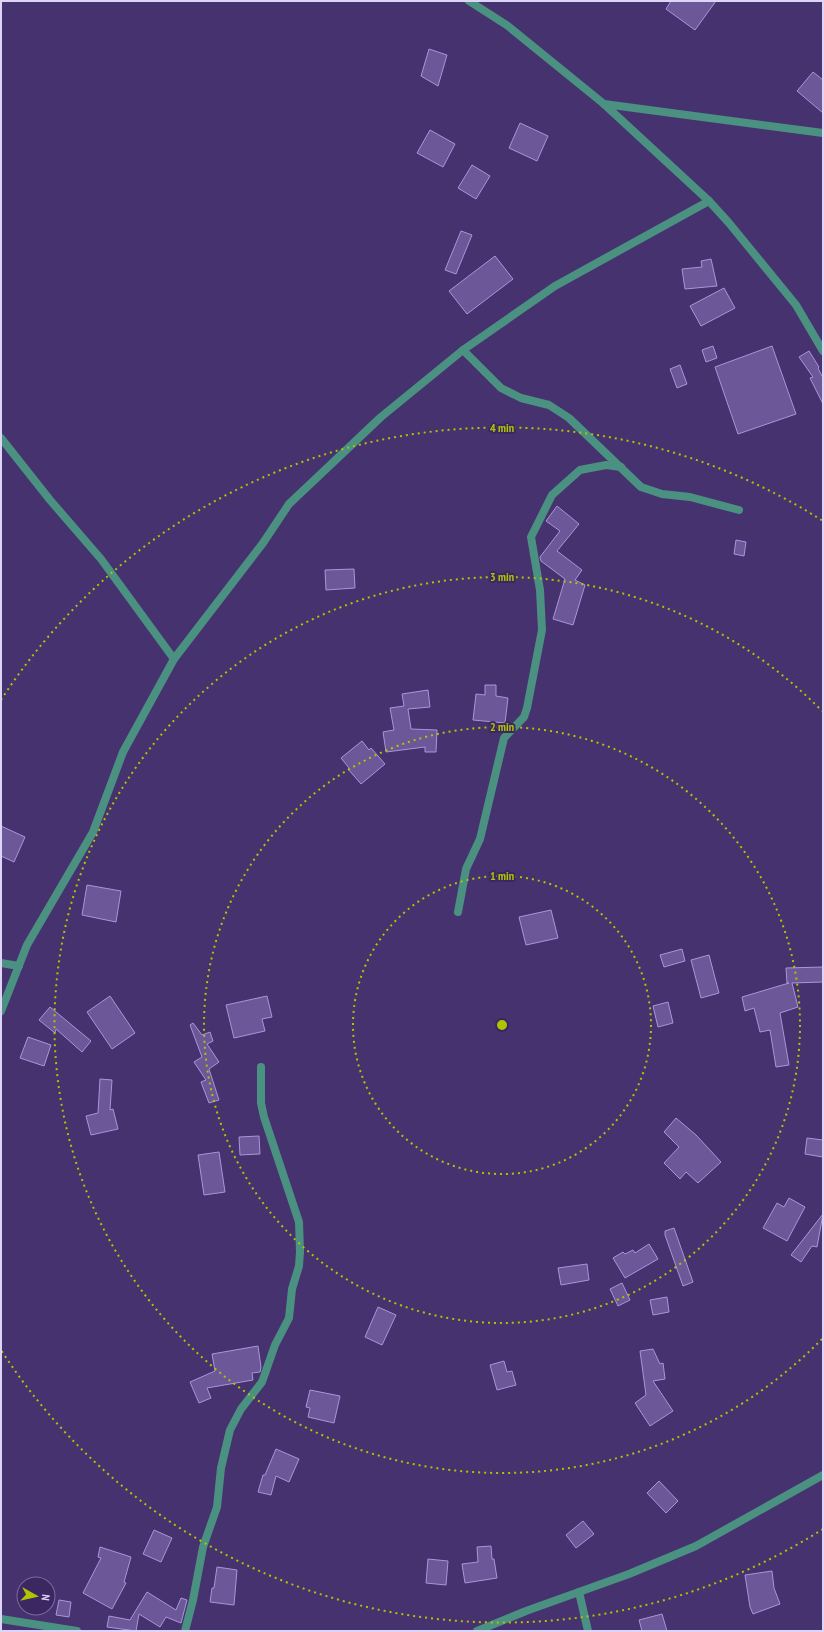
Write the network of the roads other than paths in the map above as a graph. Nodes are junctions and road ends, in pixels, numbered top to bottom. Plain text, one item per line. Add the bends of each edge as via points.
1 (469, 1) edge
2 (604, 104) junction
3 (823, 133) edge
4 (709, 202) junction
5 (463, 350) junction
6 (823, 350) edge
7 (1, 438) edge
8 (621, 467) junction
9 (739, 510) dead end
10 (174, 659) junction
11 (458, 912) dead end
12 (1, 963) edge
13 (19, 966) junction
14 (1, 1011) edge
15 (260, 1067) dead end
16 (823, 1475) edge
17 (579, 1592) junction
18 (1, 1619) edge
19 (77, 1631) edge
20 (185, 1631) edge
21 (477, 1631) edge
22 (588, 1631) edge

1 - 2 street via 508,26
2 - 3 street
2 - 4 street
4 - 5 street via 555,286
4 - 6 street via 796,305
5 - 8 street via 501,388 521,398 549,405 569,418
5 - 10 street via 381,417 288,504 263,543
7 - 10 street via 101,559
8 - 9 street via 642,486 662,494 690,497
8 - 11 street via 606,465 580,470 552,495 531,537 540,590 542,630 527,708 524,717 504,738 480,840 466,869
10 - 13 street via 123,752 93,832 27,945
12 - 13 street
13 - 14 street
15 - 20 street via 264,1117 299,1222 299,1266 292,1289 289,1318 275,1345 262,1382 241,1409 230,1430 221,1468 217,1507 203,1547
16 - 17 street via 696,1546
17 - 21 street
17 - 22 street
18 - 19 street

